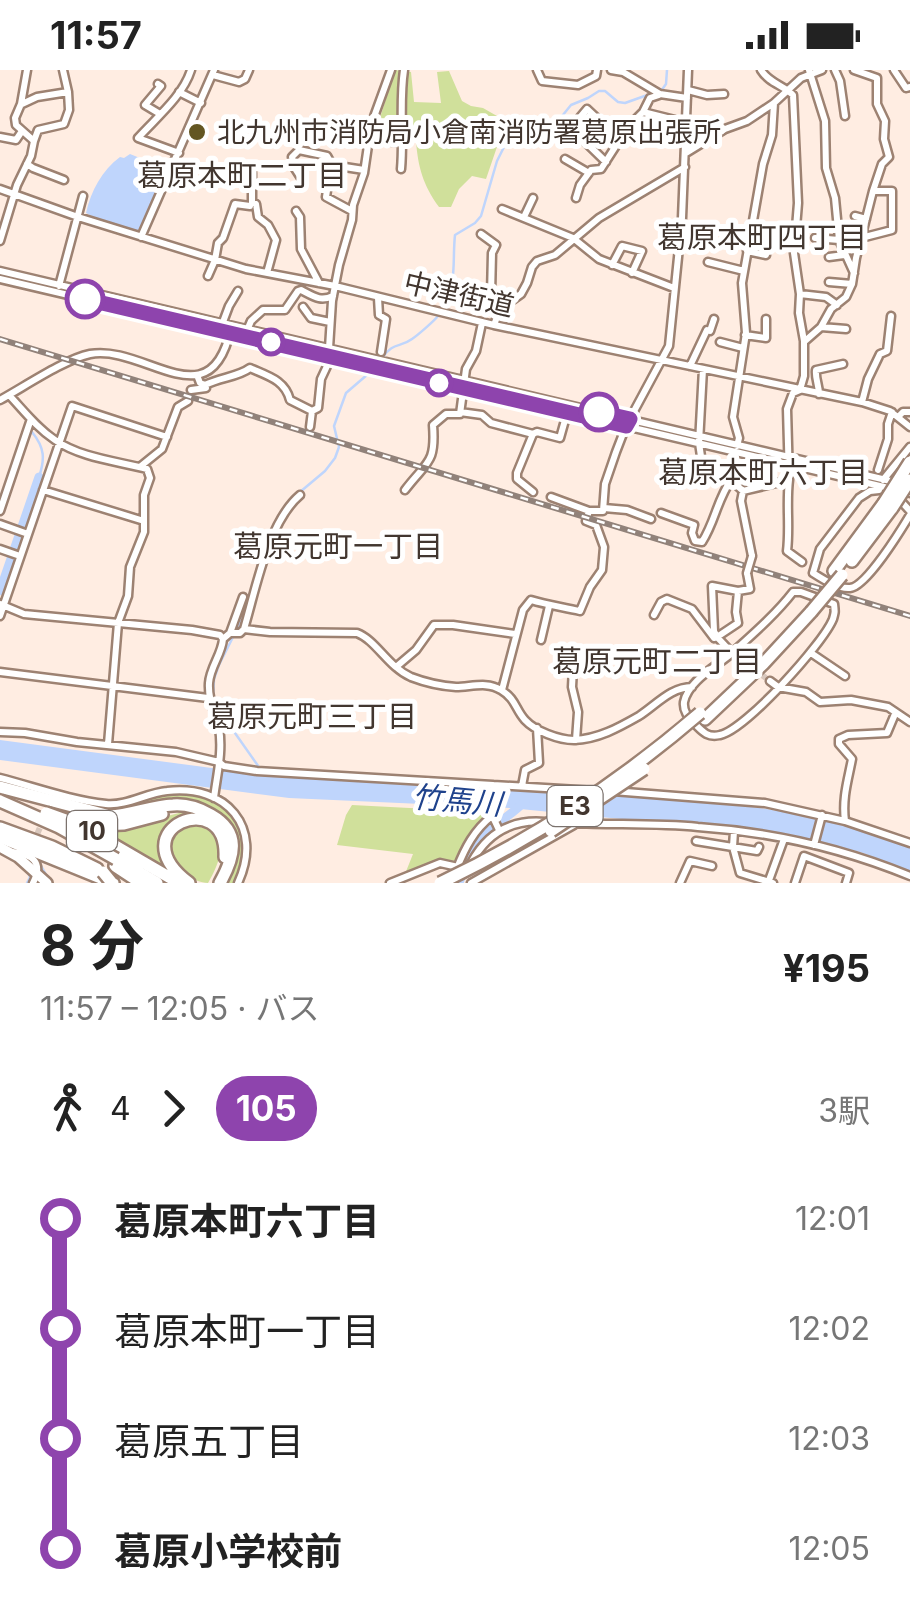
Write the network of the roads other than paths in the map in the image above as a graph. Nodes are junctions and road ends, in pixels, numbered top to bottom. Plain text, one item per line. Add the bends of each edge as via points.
1 (28, 70) edge
2 (63, 70) edge
3 (192, 70) edge
4 (249, 70) edge
5 (390, 70) edge
6 (404, 70) edge
7 (538, 70) edge
8 (597, 70) edge
9 (610, 70) edge
10 (688, 70) edge
11 (761, 70) edge
12 (822, 70) edge
13 (834, 70) edge
14 (854, 70) edge
15 (894, 70) edge
16 (214, 72) edge
17 (809, 72) edge
18 (158, 84) dead end
19 (910, 87) edge
20 (788, 90) junction
21 (68, 92) junction
22 (179, 92) junction
23 (657, 93) junction
24 (688, 94) junction
25 (724, 94) dead end
26 (774, 102) junction
27 (201, 103) junction
28 (21, 104) junction
29 (643, 112) junction
30 (160, 114) junction
31 (846, 116) dead end
32 (687, 122) junction
33 (22, 130) junction
34 (0, 137) edge
35 (619, 139) junction
36 (368, 141) junction
37 (34, 142) junction
38 (404, 142) junction
39 (178, 153) junction
40 (685, 153) junction
41 (565, 159) dead end
42 (606, 162) junction
43 (331, 163) junction
44 (26, 164) junction
45 (684, 168) junction
46 (401, 169) dead end
47 (364, 170) junction
48 (243, 172) dead end
49 (589, 173) junction
50 (64, 180) dead end
51 (303, 180) dead end
52 (0, 188) edge
53 (873, 190) junction
54 (14, 194) junction
55 (83, 196) dead end
56 (534, 198) dead end
57 (576, 198) dead end
58 (250, 206) dead end
59 (502, 209) dead end
60 (296, 211) dead end
61 (352, 211) junction
62 (855, 216) dead end
63 (78, 217) junction
64 (524, 217) junction
65 (866, 219) junction
66 (2, 230) edge
67 (481, 234) dead end
68 (141, 237) junction
69 (574, 238) junction
70 (815, 238) dead end
71 (861, 238) junction
72 (838, 240) junction
73 (0, 241) edge
74 (747, 250) junction
75 (766, 255) dead end
76 (844, 255) junction
77 (828, 257) dead end
78 (215, 260) junction
79 (708, 262) dead end
80 (612, 265) junction
81 (0, 271) edge
82 (744, 272) junction
83 (267, 273) junction
84 (632, 273) junction
85 (854, 274) junction
86 (208, 276) dead end
87 (0, 279) edge
88 (319, 282) junction
89 (829, 282) dead end
90 (852, 284) junction
91 (335, 286) junction
92 (58, 288) junction
93 (674, 288) junction
94 (238, 291) dead end
95 (800, 294) junction
96 (333, 296) junction
97 (378, 298) junction
98 (504, 305) junction
99 (837, 305) junction
100 (303, 308) dead end
101 (891, 316) dead end
102 (714, 319) dead end
103 (766, 319) dead end
104 (330, 322) junction
105 (482, 323) junction
106 (228, 326) junction
107 (494, 326) junction
108 (821, 327) junction
109 (248, 328) junction
110 (846, 328) dead end
111 (745, 335) junction
112 (804, 341) junction
113 (720, 342) dead end
114 (743, 348) junction
115 (329, 352) junction
116 (661, 361) junction
117 (379, 362) junction
118 (843, 364) dead end
119 (690, 366) junction
120 (704, 369) junction
121 (197, 375) junction
122 (221, 377) junction
123 (740, 378) junction
124 (463, 384) junction
125 (191, 390) dead end
126 (800, 390) junction
127 (819, 394) junction
128 (9, 395) junction
129 (0, 400) edge
130 (188, 401) dead end
131 (862, 402) junction
132 (312, 411) junction
133 (460, 412) junction
134 (910, 412) edge
135 (567, 413) junction
136 (895, 415) junction
137 (31, 420) junction
138 (628, 423) junction
139 (310, 426) dead end
140 (910, 427) edge
141 (533, 434) junction
142 (168, 438) junction
143 (699, 439) junction
144 (59, 443) junction
145 (910, 447) edge
146 (737, 448) junction
147 (788, 461) junction
148 (910, 462) edge
149 (140, 467) junction
150 (878, 470) dead end
151 (883, 479) junction
152 (731, 480) junction
153 (789, 480) junction
154 (910, 482) edge
155 (877, 488) junction
156 (43, 490) junction
157 (406, 490) dead end
158 (743, 491) junction
159 (533, 492) dead end
160 (910, 493) edge
161 (300, 495) dead end
162 (551, 496) dead end
163 (888, 506) junction
164 (604, 508) junction
165 (0, 511) edge
166 (589, 511) junction
167 (661, 512) dead end
168 (910, 513) edge
169 (651, 520) dead end
170 (144, 522) junction
171 (0, 524) edge
172 (28, 534) junction
173 (0, 548) edge
174 (20, 556) junction
175 (802, 562) dead end
176 (702, 585) dead end
177 (712, 586) junction
178 (738, 591) junction
179 (243, 598) dead end
180 (2, 605) edge
181 (549, 606) junction
182 (654, 615) dead end
183 (0, 616) edge
184 (118, 623) junction
185 (244, 628) junction
186 (230, 632) junction
187 (516, 634) junction
188 (717, 637) junction
189 (223, 639) junction
190 (541, 640) dead end
191 (732, 652) junction
192 (811, 653) junction
193 (395, 667) junction
194 (573, 668) dead end
195 (0, 672) edge
196 (844, 676) dead end
197 (770, 681) tunnel mouth
198 (112, 686) junction
199 (692, 687) junction
200 (778, 687) junction
201 (502, 690) junction
202 (208, 698) junction
203 (896, 714) junction
204 (702, 716) junction
205 (910, 722) edge
206 (537, 728) junction
207 (0, 732) edge
208 (576, 740) junction
209 (108, 744) junction
210 (219, 764) junction
211 (0, 778) edge
212 (493, 786) junction
213 (522, 786) junction
214 (215, 794) junction
215 (0, 796) edge
216 (210, 815) junction
217 (822, 815) junction
218 (494, 821) junction
219 (845, 821) junction
220 (545, 822) dead end
221 (0, 824) edge
222 (734, 831) junction
223 (0, 837) edge
224 (784, 839) junction
225 (696, 841) dead end
226 (910, 844) edge
227 (814, 845) junction
228 (0, 847) edge
229 (733, 847) junction
230 (758, 847) dead end
231 (478, 851) junction
232 (860, 856) junction
233 (471, 863) dead end
234 (712, 866) dead end
235 (111, 872) edge
236 (457, 873) edge
237 (490, 873) junction
238 (849, 873) junction
239 (910, 876) edge
240 (36, 878) edge
241 (216, 882) edge
242 (770, 882) edge
243 (798, 882) edge
244 (47, 883) edge
245 (140, 883) edge
246 (157, 883) edge
247 (179, 883) edge
248 (189, 883) edge
249 (238, 883) edge
250 (390, 883) edge
251 (440, 883) edge
252 (470, 883) edge
253 (680, 883) edge
254 (846, 883) edge

1 - 28 street
2 - 21 street
3 - 22 street
4 - 16 street via 239,82
5 - 36 street
6 - 38 street
7 - 8 street via 542,80 578,85
9 - 23 street
10 - 24 street
11 - 20 street
12 - 17 street
13 - 31 street
14 - 53 street via 877,78 885,121 889,157
15 - 19 street
16 - 27 street
17 - 20 street
17 - 72 street via 824,121
18 - 30 street via 145,105
20 - 26 street
20 - 95 street
21 - 28 street
21 - 37 street via 64,124 38,130
22 - 27 street
22 - 30 street
23 - 24 street
23 - 29 street
24 - 25 street
24 - 32 street
26 - 40 street
26 - 74 street
27 - 39 street
28 - 33 street via 15,118
29 - 32 street
29 - 35 street
30 - 39 street via 138,138
32 - 40 street
33 - 34 street via 16,140
33 - 37 street
35 - 42 street
35 - 42 street via 587,110 571,128
36 - 38 street
36 - 47 street
37 - 44 street
38 - 46 street
39 - 68 street
40 - 45 street
41 - 49 street
42 - 49 street
43 - 47 street
43 - 51 street via 299,150 292,156
43 - 61 street via 326,197
44 - 50 street
44 - 54 street
45 - 69 street
45 - 93 street
47 - 61 street
48 - 83 street via 252,173 252,202 276,240
49 - 57 street
52 - 54 street, 中津街道
53 - 65 street
53 - 71 street via 892,191 892,230
54 - 63 street, 中津街道
54 - 66 street
55 - 63 street
56 - 64 street
58 - 78 street via 235,204
59 - 64 street
60 - 88 street via 301,249
61 - 91 street
62 - 65 street
63 - 68 street, 中津街道
63 - 92 street
64 - 69 street
65 - 71 street
66 - 73 street
67 - 98 street via 496,245 491,295
68 - 78 street, 中津街道
69 - 80 street
69 - 98 street via 537,261 521,294
70 - 72 street
71 - 85 street
72 - 76 street
74 - 75 street
74 - 82 street
76 - 77 street
76 - 85 street
78 - 83 street, 中津街道
78 - 86 street
79 - 82 street
80 - 84 street
80 - 84 street via 622,246 642,251
81 - 92 street
82 - 111 street
83 - 88 street, 中津街道
84 - 93 street
85 - 90 street
87 - 92 street
88 - 91 street, 中津街道
89 - 90 street
90 - 99 street
91 - 96 street
91 - 97 street, 中津街道
92 - 106 street
93 - 116 street via 669,346
94 - 106 street
95 - 99 street via 826,296
95 - 112 street
96 - 104 street
96 - 109 street via 314,298 301,290 286,310 263,310
97 - 105 street, 中津街道
97 - 117 street via 379,316 386,319
98 - 107 street
99 - 108 street
100 - 104 street via 311,318
101 - 131 street via 887,351
102 - 119 street
103 - 111 street via 766,338
104 - 115 street
105 - 107 street, 中津街道
105 - 124 street
106 - 109 street
106 - 115 street
106 - 121 street via 219,362
107 - 116 street, 中津街道
108 - 110 street
108 - 112 street
109 - 115 street
111 - 114 street
112 - 126 street
113 - 114 street
114 - 123 street
115 - 117 street
115 - 132 street
116 - 119 street, 中津街道
116 - 138 street
117 - 124 street
118 - 127 street via 816,370
119 - 120 street, 中津街道
120 - 123 street, 中津街道
120 - 143 street
121 - 122 street via 205,385
121 - 128 street via 91,354
122 - 125 street via 214,386
122 - 132 street via 250,368 280,382 290,400
123 - 126 street, 中津街道
123 - 146 street via 733,418
124 - 133 street
124 - 135 street
124 - 138 street
126 - 127 street, 中津街道
126 - 147 street via 787,409
127 - 131 street, 中津街道
128 - 129 street
128 - 137 street
130 - 142 street via 178,407
131 - 136 street, 中津街道
132 - 139 street
133 - 141 street
133 - 157 street via 433,425 431,461
134 - 136 street
135 - 138 street
135 - 141 street via 560,438
136 - 140 street, 中津街道
136 - 150 street
137 - 144 street
137 - 165 street
138 - 143 street
138 - 164 street
141 - 159 street via 517,473
142 - 144 street via 72,406
142 - 149 street
143 - 146 street
143 - 152 street via 702,463
144 - 149 street
144 - 156 street
145 - 151 street
146 - 147 street
147 - 151 street
147 - 153 street
147 - 155 street
148 - 163 highway, bridge
149 - 170 street via 150,475
151 - 154 street
151 - 155 street
152 - 158 street
152 - 167 street via 702,542 695,541 694,525
153 - 158 street
153 - 175 street via 787,551
154 - 163 highway, bridge
155 - 160 street
155 - 168 street
155 - 168 street via 859,498 820,549 813,574 857,586
156 - 170 street
156 - 172 street
158 - 178 street, bridge via 752,556 750,589
161 - 185 street via 262,559
162 - 166 street
163 - 204 highway, E3 via 807,610
164 - 166 street
164 - 169 street
166 - 181 street via 586,521 596,525 604,548 602,570 580,611
170 - 184 street
171 - 172 street
172 - 174 street
173 - 174 street
174 - 180 street
176 - 177 street
177 - 178 street
177 - 188 street
178 - 188 street via 738,623
179 - 186 street
180 - 183 street
180 - 184 street via 24,614
181 - 187 street via 531,600
181 - 190 street
182 - 188 street via 667,599 692,609
184 - 189 street
184 - 198 street
185 - 186 street
185 - 193 street via 357,633
186 - 189 street
187 - 193 street via 434,626
187 - 201 street
188 - 191 street
189 - 202 street
191 - 192 street via 801,592 834,604 835,614
191 - 199 street
192 - 196 street
192 - 200 street
193 - 201 street via 442,686
194 - 208 street
195 - 198 street
197 - 200 street
198 - 202 street
198 - 209 street
199 - 200 street via 684,701 688,717 714,736 741,723
199 - 208 street via 674,690 608,733
200 - 203 street via 820,702 851,700
201 - 206 street
202 - 210 street via 218,727
203 - 205 street
203 - 219 street via 886,733 839,738 852,759
204 - 236 highway, E3, bridge via 653,762 530,844
204 - 251 highway, E3, bridge via 557,818
206 - 208 street
206 - 213 street via 539,763 525,770
207 - 209 street
209 - 210 street
210 - 212 street
210 - 214 street
211 - 214 street via 115,804 166,791
212 - 213 street
212 - 218 street
213 - 217 street via 736,799
214 - 249 street via 247,838
215 - 216 highway via 110,816 171,805
215 - 216 highway, bridge via 98,826 171,812
215 - 235 highway, bridge via 59,826
215 - 247 highway, 10 via 61,815
216 - 241 highway via 225,824 232,840 230,861
217 - 219 street
217 - 227 street
218 - 220 street
218 - 231 street
218 - 236 street via 472,838
219 - 226 street
221 - 235 highway
222 - 224 street
222 - 229 street
222 - 237 street via 575,823
223 - 235 highway, 10
224 - 227 street
224 - 242 street
225 - 229 street
227 - 232 street
228 - 240 main road
229 - 230 street
229 - 242 street via 740,872
231 - 233 street
231 - 237 street
232 - 238 street
232 - 239 street
234 - 253 street via 690,862
235 - 245 highway
235 - 246 highway
236 - 250 street via 440,862
237 - 252 street
238 - 243 street via 804,856
238 - 254 street
240 - 244 main road
241 - 248 highway via 226,852 221,834 207,820 190,818 176,825 164,848 168,865

